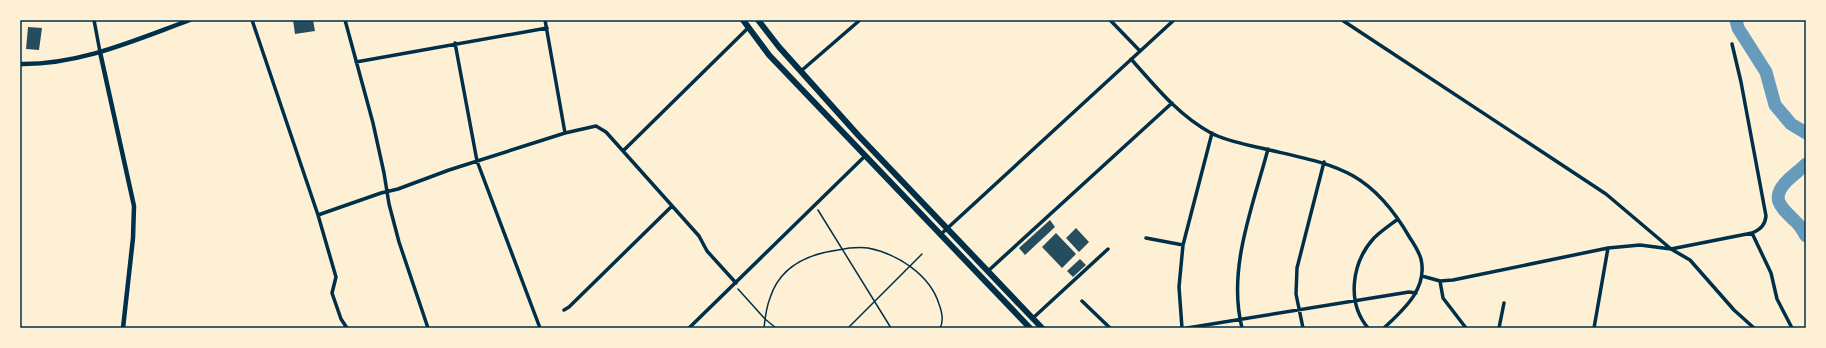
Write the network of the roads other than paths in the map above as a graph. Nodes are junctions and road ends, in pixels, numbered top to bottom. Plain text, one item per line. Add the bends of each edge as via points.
1 (94, 20) edge
2 (190, 20) edge
3 (252, 20) edge
4 (345, 20) edge
5 (546, 20) edge
6 (743, 20) edge
7 (758, 20) edge
8 (860, 20) edge
9 (1110, 20) edge
10 (1174, 20) edge
11 (1342, 20) edge
12 (547, 28) junction
13 (748, 28) junction
14 (455, 43) junction
15 (1732, 44) dead end
16 (1140, 51) junction
17 (100, 52) junction
18 (1131, 59) junction
19 (356, 62) junction
20 (20, 64) edge
21 (801, 70) junction
22 (1172, 103) junction
23 (1212, 133) junction
24 (565, 134) junction
25 (1268, 149) junction
26 (623, 151) junction
27 (866, 156) junction
28 (477, 161) junction
29 (1324, 162) junction
30 (387, 192) junction
31 (672, 206) junction
32 (318, 215) junction
33 (1398, 219) junction
34 (947, 228) junction
35 (1752, 233) junction
36 (940, 234) junction
37 (1146, 238) dead end
38 (1183, 245) junction
39 (1608, 248) junction
40 (1108, 249) dead end
41 (1671, 249) junction
42 (988, 271) junction
43 (1422, 276) junction
44 (1440, 281) junction
45 (736, 283) junction
46 (1416, 293) junction
47 (1082, 300) dead end
48 (1356, 301) junction
49 (1504, 303) dead end
50 (564, 310) dead end
51 (1298, 310) junction
52 (1033, 318) junction
53 (1240, 319) junction
54 (123, 328) edge
55 (347, 328) edge
56 (428, 328) edge
57 (540, 328) edge
58 (689, 328) edge
59 (1030, 328) edge
60 (1042, 328) edge
61 (1110, 328) edge
62 (1182, 328) edge
63 (1187, 328) edge
64 (1242, 328) edge
65 (1303, 328) edge
66 (1368, 328) edge
67 (1384, 328) edge
68 (1466, 328) edge
69 (1499, 328) edge
70 (1594, 328) edge
71 (1754, 328) edge
72 (1792, 328) edge

1 - 17 street
2 - 17 street
3 - 32 street
4 - 19 street
5 - 12 street
6 - 13 main road
7 - 21 main road
8 - 21 street
9 - 16 street
10 - 16 street
11 - 41 street via 1600,190
12 - 14 street
12 - 24 street
13 - 26 street
13 - 27 main road via 769,55
14 - 19 street
14 - 28 street
15 - 35 street via 1766,216 1760,230
16 - 18 street
17 - 20 street via 48,64
17 - 54 street via 134,206
18 - 22 street
18 - 34 street
19 - 30 street
21 - 34 main road via 858,135
22 - 23 street via 1191,120
22 - 42 street
23 - 25 street via 1236,142
23 - 38 street
24 - 26 street via 590,126 598,127
24 - 28 street
25 - 29 street
25 - 53 street via 1240,259
26 - 31 street
27 - 36 main road
27 - 45 street
28 - 30 street
28 - 57 street
29 - 33 street via 1362,180 1388,204
29 - 51 street via 1297,268 1295,282
30 - 32 street
30 - 56 street via 400,248
31 - 45 street
31 - 50 street via 570,307
32 - 55 street via 336,277 333,296
33 - 43 street via 1420,256
33 - 48 street via 1374,238 1362,254 1355,279
34 - 36 street
34 - 42 main road
35 - 41 street
35 - 72 street via 1771,273 1777,299
36 - 59 main road
37 - 38 street
38 - 62 street via 1179,287
39 - 41 street via 1640,244
39 - 44 street
39 - 70 street
40 - 52 street
41 - 71 street via 1690,260 1734,310
42 - 52 main road
43 - 44 street
43 - 46 street
44 - 68 street via 1443,298
45 - 58 street
46 - 48 street
46 - 67 street via 1406,307
47 - 61 street
48 - 51 street
48 - 66 street
49 - 69 street
51 - 53 street
51 - 65 street
52 - 60 main road
53 - 63 street
53 - 64 street

